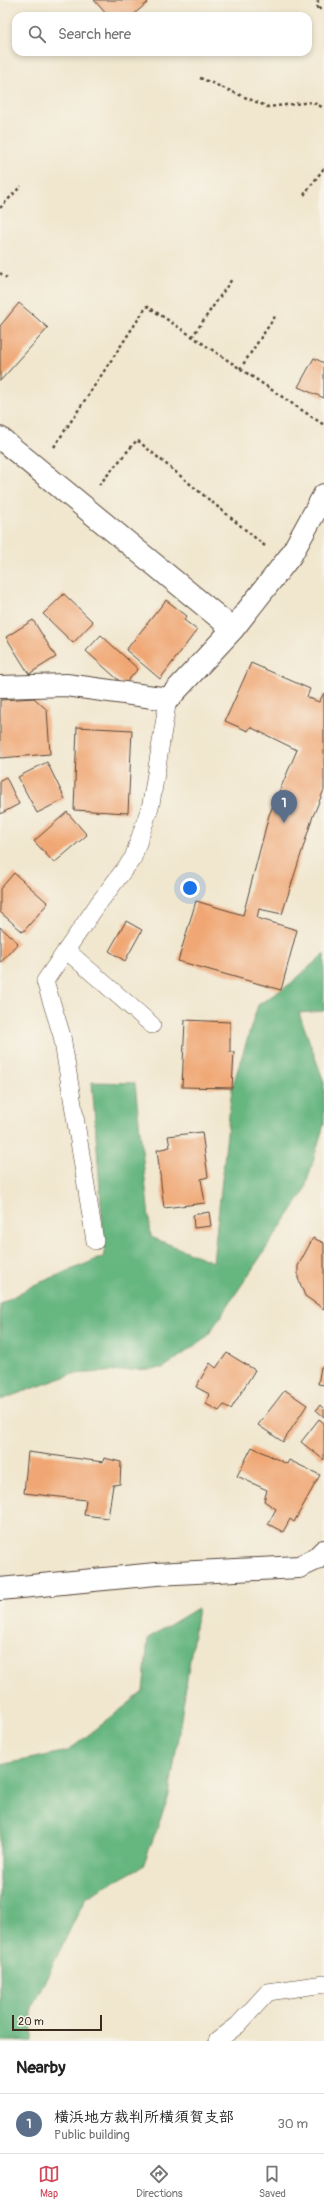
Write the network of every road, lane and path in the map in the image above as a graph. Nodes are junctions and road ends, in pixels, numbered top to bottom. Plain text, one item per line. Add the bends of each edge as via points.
1 (318, 0) edge
2 (324, 7) edge
3 (200, 78) dead end
4 (324, 108) edge
5 (324, 168) edge
6 (21, 186) dead end
7 (304, 195) dead end
8 (0, 208) edge
9 (0, 273) edge
10 (8, 278) dead end
11 (232, 279) dead end
12 (276, 315) dead end
13 (192, 337) junction
14 (240, 370) junction
15 (324, 425) edge
16 (0, 438) edge
17 (39, 470) junction
18 (324, 495) edge
19 (82, 506) junction
20 (285, 563) junction
21 (233, 629) junction
22 (0, 687) edge
23 (168, 699) junction
24 (66, 950) junction
25 (152, 1025) dead end
26 (95, 1241) dead end
27 (324, 1551) edge
28 (0, 1589) edge
29 (324, 1984) edge
30 (217, 2041) edge

1 - 2 path via 317,10
3 - 4 path via 268,107 312,102
5 - 7 path
6 - 8 path
9 - 10 path
11 - 13 path
12 - 14 path
13 - 14 path
13 - 17 path via 147,306
14 - 15 path
16 - 17 street
17 - 19 street
18 - 20 street
19 - 20 path via 137,440
19 - 21 street
20 - 21 street
21 - 23 street
22 - 23 street via 66,685
23 - 24 lane via 151,804 133,858
24 - 25 lane
24 - 26 lane via 44,981 62,1036
27 - 28 street via 299,1568 156,1574
29 - 30 lane via 268,1992 238,2026

